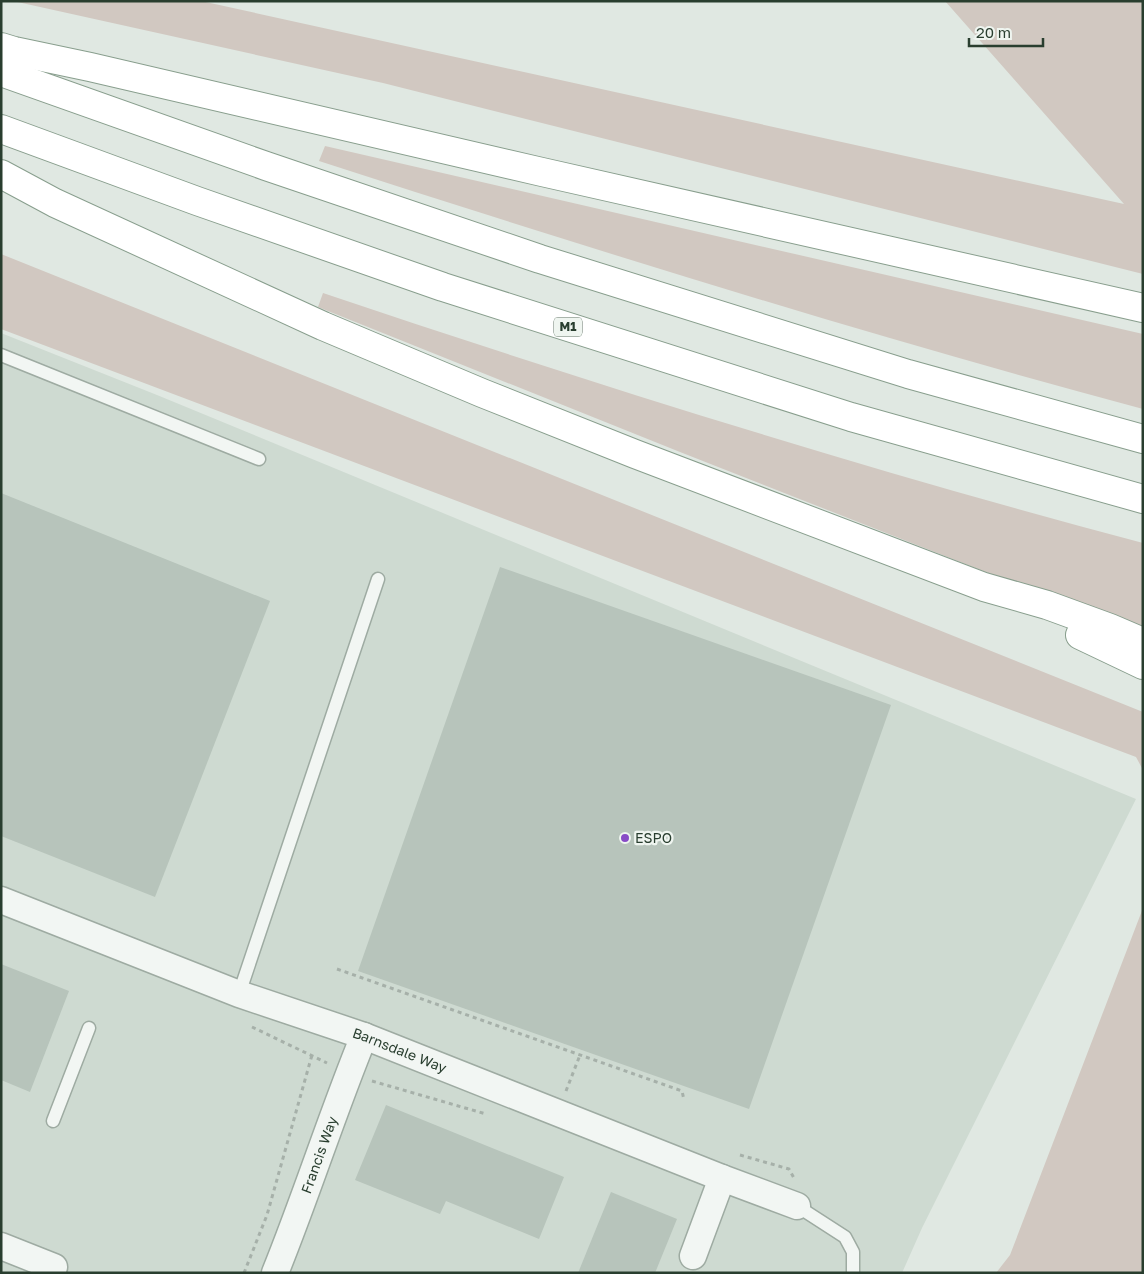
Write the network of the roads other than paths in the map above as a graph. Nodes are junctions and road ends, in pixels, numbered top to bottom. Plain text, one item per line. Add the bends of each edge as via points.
1 (1, 47) edge
2 (1, 72) edge
3 (1, 129) edge
4 (1, 174) edge
5 (1143, 308) edge
6 (1, 355) edge
7 (1143, 439) edge
8 (259, 459) dead end
9 (1143, 499) edge
10 (378, 579) dead end
11 (984, 587) junction
12 (1143, 642) edge
13 (1143, 665) edge
14 (1, 900) edge
15 (239, 994) junction
16 (89, 1028) dead end
17 (364, 1036) junction
18 (53, 1121) dead end
19 (722, 1178) junction
20 (797, 1206) joint
21 (1, 1246) edge
22 (693, 1256) dead end
23 (54, 1267) dead end
24 (275, 1273) edge
25 (853, 1273) edge

1 - 5 highway
2 - 7 highway via 540,259 908,374
3 - 9 highway, M1 via 443,287 851,417
4 - 11 highway via 56,203 288,310 464,386
6 - 8 lane
10 - 15 lane
11 - 12 highway via 1047,605
11 - 13 highway
14 - 15 street, Barnsdale Way
15 - 17 street, Barnsdale Way
16 - 18 lane
17 - 19 street, Barnsdale Way
17 - 24 street, Francis Way
19 - 20 street, Barnsdale Way
19 - 22 street
20 - 25 lane via 845,1237 854,1252
21 - 23 street

